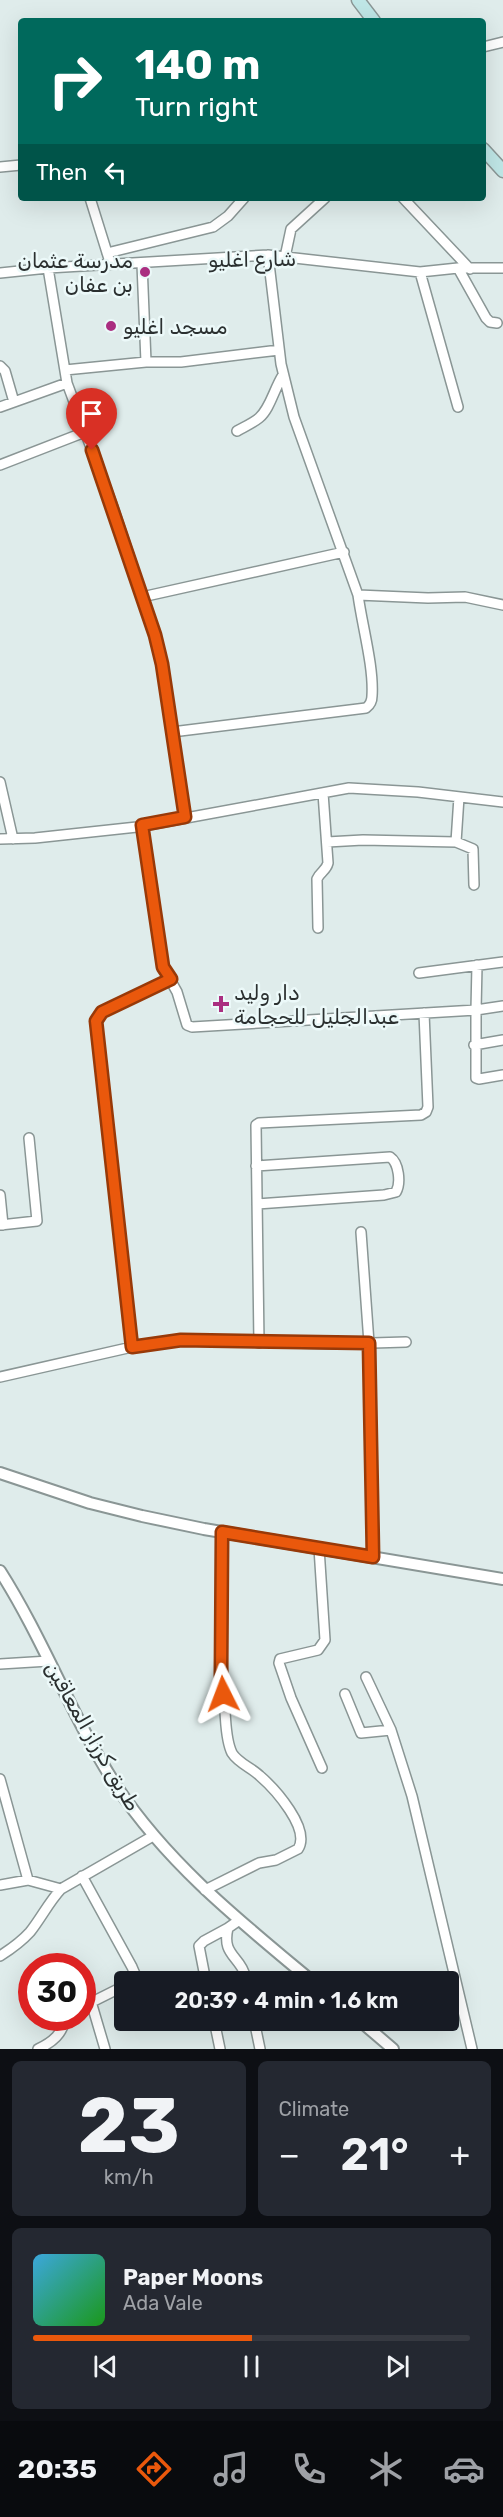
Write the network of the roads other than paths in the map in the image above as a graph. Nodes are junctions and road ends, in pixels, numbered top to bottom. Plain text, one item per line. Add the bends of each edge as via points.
1 (358, 0) edge
2 (370, 18) edge
3 (503, 42) edge
4 (486, 46) edge
5 (486, 152) edge
6 (18, 165) edge
7 (0, 167) edge
8 (503, 171) edge
9 (91, 201) edge
10 (241, 201) edge
11 (321, 201) edge
12 (407, 201) edge
13 (107, 253) junction
14 (268, 255) junction
15 (285, 256) junction
16 (111, 264) junction
17 (142, 264) junction
18 (48, 268) junction
19 (458, 268) junction
20 (503, 268) edge
21 (470, 269) junction
22 (420, 272) junction
23 (0, 273) edge
24 (497, 323) dead end
25 (279, 350) junction
26 (146, 362) junction
27 (0, 366) edge
28 (65, 370) junction
29 (284, 375) junction
30 (67, 383) junction
31 (14, 402) junction
32 (0, 407) edge
33 (458, 407) dead end
34 (237, 431) dead end
35 (85, 432) junction
36 (0, 465) edge
37 (344, 552) junction
38 (358, 595) junction
39 (142, 597) junction
40 (503, 605) edge
41 (172, 732) junction
42 (0, 782) edge
43 (323, 793) junction
44 (459, 797) junction
45 (503, 802) edge
46 (185, 817) junction
47 (142, 825) junction
48 (0, 839) edge
49 (13, 839) junction
50 (327, 842) junction
51 (456, 842) junction
52 (474, 885) dead end
53 (318, 928) dead end
54 (503, 962) edge
55 (477, 965) junction
56 (419, 973) dead end
57 (171, 979) junction
58 (503, 1006) edge
59 (476, 1010) junction
60 (424, 1013) junction
61 (503, 1040) edge
62 (474, 1045) junction
63 (503, 1075) edge
64 (29, 1138) dead end
65 (256, 1166) junction
66 (0, 1195) edge
67 (257, 1204) junction
68 (1, 1225) edge
69 (361, 1232) dead end
70 (406, 1342) dead end
71 (259, 1343) junction
72 (369, 1343) junction
73 (132, 1347) junction
74 (0, 1377) edge
75 (0, 1473) edge
76 (222, 1532) junction
77 (319, 1548) junction
78 (373, 1557) junction
79 (0, 1571) edge
80 (503, 1579) edge
81 (50, 1661) junction
82 (0, 1664) edge
83 (366, 1677) dead end
84 (345, 1694) dead end
85 (391, 1730) junction
86 (322, 1768) dead end
87 (0, 1779) edge
88 (153, 1836) junction
89 (82, 1876) junction
90 (28, 1880) junction
91 (0, 1885) edge
92 (61, 1889) junction
93 (205, 1890) junction
94 (238, 1921) junction
95 (228, 1928) junction
96 (0, 1956) edge
97 (134, 1971) edge
98 (204, 1971) edge
99 (243, 1971) edge
100 (299, 1971) edge
101 (114, 1990) edge
102 (60, 2031) edge
103 (216, 2031) edge
104 (256, 2031) edge
105 (372, 2031) edge
106 (38, 2049) edge
107 (105, 2049) edge
108 (220, 2049) edge
109 (260, 2049) edge
110 (393, 2049) edge
111 (472, 2049) edge

1 - 2 main road
3 - 4 street
5 - 8 main road
6 - 7 street
9 - 13 street
10 - 13 street via 213,227
11 - 15 street via 291,229
12 - 21 street
13 - 16 street
14 - 15 street, شارع اغليو
14 - 17 street, شارع اغليو
14 - 25 street
15 - 22 street, شارع اغليو
16 - 17 street, شارع اغليو
16 - 18 street, شارع اغليو
17 - 26 street
18 - 23 street, شارع اغليو
18 - 28 street
19 - 21 street, شارع اغليو
19 - 22 street, شارع اغليو
19 - 24 street via 486,318
20 - 21 street, شارع اغليو
22 - 33 street
25 - 26 street via 181,362
25 - 29 street
26 - 28 street
27 - 31 street
28 - 30 street
29 - 34 street via 274,388 268,408
29 - 37 street via 294,417
30 - 31 street
30 - 35 street
31 - 32 street
35 - 36 street
35 - 39 street
37 - 38 street
37 - 39 street
38 - 40 street via 465,597
38 - 41 street via 371,676 372,698 366,708
39 - 41 street via 162,664
41 - 46 street
42 - 49 street
43 - 44 street via 349,788
43 - 46 street
43 - 50 street
44 - 45 street
44 - 51 street
46 - 47 street
47 - 49 street
47 - 57 street via 163,967
48 - 49 street
50 - 51 street
50 - 53 street via 328,863 317,879
51 - 52 street via 473,849
54 - 55 street
55 - 56 street
55 - 59 street
57 - 60 street via 184,1019 192,1028
57 - 73 street via 102,1012 96,1021
58 - 59 street
59 - 60 street
59 - 62 street
60 - 65 street via 426,1112 259,1123 255,1128
61 - 62 street
62 - 63 street via 476,1078
64 - 68 street via 37,1221
65 - 67 street
65 - 67 street via 390,1157 396,1162 399,1186 396,1192 384,1195
66 - 68 street
67 - 71 street
69 - 72 street
70 - 72 street
71 - 72 street
71 - 73 street via 181,1340
72 - 78 street
73 - 74 street
75 - 76 street via 90,1503
76 - 77 street
76 - 93 street via 221,1675 232,1753 260,1775 285,1803 302,1842 298,1849 276,1860 259,1863
77 - 78 street
77 - 86 street via 325,1640 318,1650 290,1655 279,1663
78 - 80 street
79 - 81 street, طريق كرزاز المعاقين
81 - 82 street
81 - 88 street, طريق كرزاز المعاقين via 116,1785
83 - 85 street
84 - 85 street via 361,1733
85 - 111 street via 412,1796
87 - 90 street
88 - 89 street
88 - 93 street, طريق كرزاز المعاقين
89 - 92 street
89 - 97 street
90 - 91 street
90 - 92 street
92 - 96 street via 32,1930
93 - 94 street, طريق كرزاز المعاقين
94 - 95 street
94 - 100 street, طريق كرزاز المعاقين
95 - 98 street via 199,1946
95 - 99 street via 226,1946
101 - 107 street via 96,1998 92,2005
102 - 106 street via 52,2042
103 - 108 street
104 - 109 street
105 - 110 street

